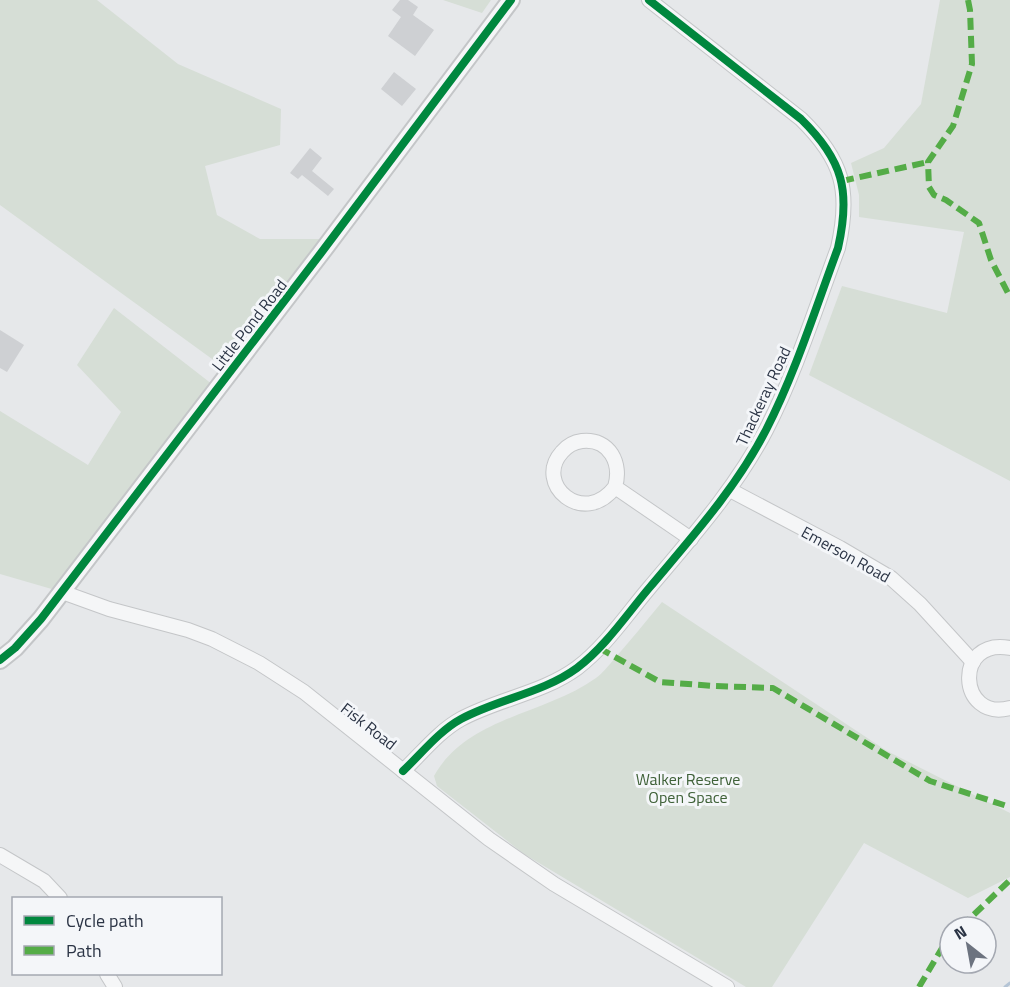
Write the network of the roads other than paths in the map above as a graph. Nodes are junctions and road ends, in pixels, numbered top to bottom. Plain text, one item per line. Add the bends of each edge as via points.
1 (511, 0) edge
2 (649, 0) edge
3 (615, 488) junction
4 (730, 490) junction
5 (691, 539) junction
6 (62, 592) junction
7 (1010, 648) edge
8 (0, 660) edge
9 (973, 662) junction
10 (1010, 708) edge
11 (403, 771) junction
12 (0, 855) edge
13 (59, 897) edge
14 (727, 987) edge

1 - 6 street, Little Pond Road
2 - 4 street, Thackeray Road via 801,119 834,159 842,184 844,223 838,248 766,430
3 - 3 street via 618,467 614,456 598,442 577,442 560,454 554,474 561,493 569,500 579,504 600,502
3 - 5 street
4 - 5 street, Thackeray Road
4 - 9 street, Emerson Road via 891,578
5 - 11 street, Thackeray Road via 580,666 460,720
6 - 8 street, Little Pond Road
6 - 11 street, Fisk Road via 188,630 259,663 304,692
7 - 9 street via 990,648
9 - 10 street via 968,681 976,699 994,709
11 - 14 street, Fisk Road via 554,884
12 - 13 street via 39,877

